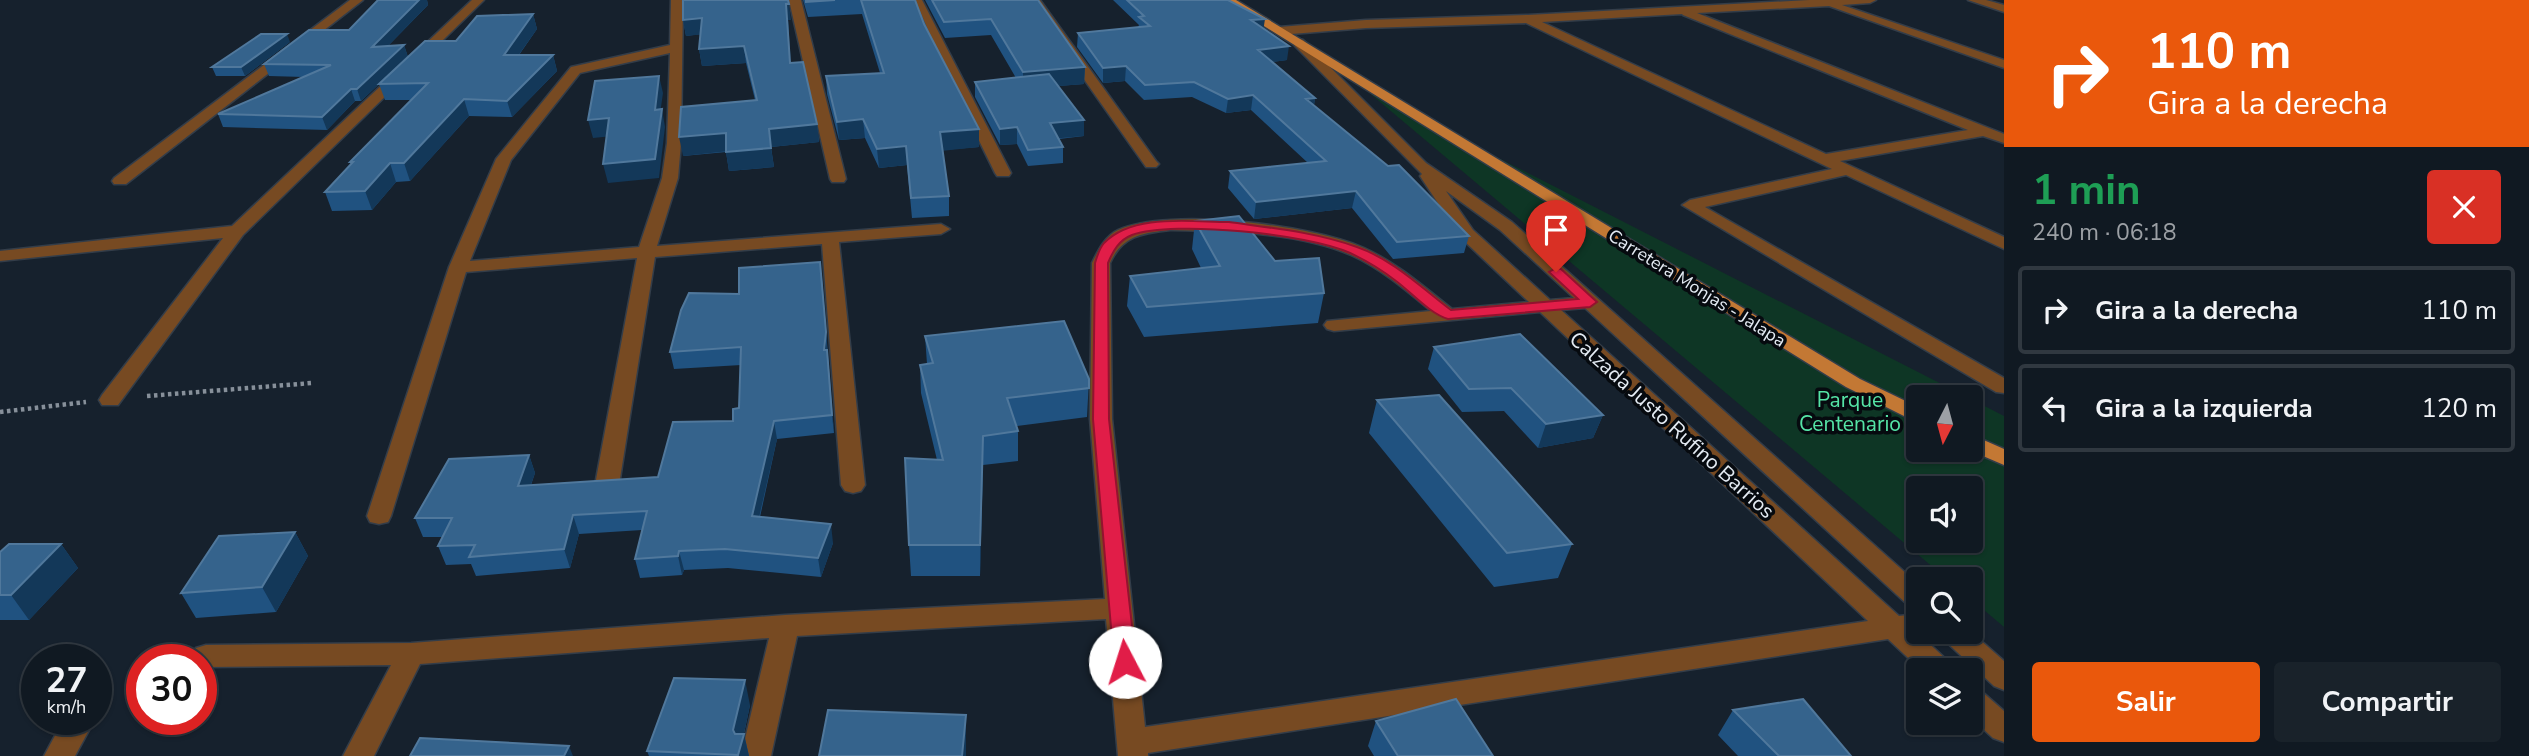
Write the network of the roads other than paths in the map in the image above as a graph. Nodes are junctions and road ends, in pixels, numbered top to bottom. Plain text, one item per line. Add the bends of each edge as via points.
1 (357, 0) edge
2 (478, 0) edge
3 (677, 0) edge
4 (795, 0) edge
5 (916, 0) edge
6 (1034, 0) edge
7 (1228, 0) edge
8 (1870, 0) edge
9 (1974, 0) edge
10 (1825, 3) junction
11 (2004, 9) edge
12 (1682, 10) junction
13 (1528, 19) junction
14 (1279, 31) junction
15 (1299, 43) junction
16 (675, 48) junction
17 (2004, 64) edge
18 (2004, 128) edge
19 (1984, 131) junction
20 (2004, 139) edge
21 (1824, 159) junction
22 (1151, 164) dead end
23 (1421, 166) junction
24 (1849, 170) junction
25 (1003, 173) dead end
26 (838, 179) dead end
27 (120, 181) dead end
28 (941, 229) dead end
29 (236, 230) junction
30 (830, 240) junction
31 (2004, 243) edge
32 (647, 251) junction
33 (8, 255) edge
34 (458, 267) junction
35 (0, 271) edge
36 (1590, 302) junction
37 (1542, 306) junction
38 (1448, 315) junction
39 (1334, 325) dead end
40 (2004, 387) edge
41 (110, 400) road end
42 (1906, 409) edge
43 (1983, 448) edge
44 (2004, 458) edge
45 (607, 485) edge
46 (853, 485) dead end
47 (379, 516) dead end
48 (1906, 588) edge
49 (1121, 608) junction
50 (785, 626) junction
51 (1906, 627) edge
52 (1919, 644) edge
53 (1967, 644) edge
54 (411, 654) junction
55 (217, 656) edge
56 (1930, 658) edge
57 (2004, 678) edge
58 (1447, 693) junction
59 (1983, 710) edge
60 (1468, 725) edge
61 (2004, 729) edge
62 (71, 735) edge
63 (1133, 749) edge
64 (59, 756) edge
65 (358, 756) edge
66 (756, 756) edge

1 - 27 street
2 - 29 street
3 - 16 street
4 - 26 street
5 - 25 street
6 - 22 street
7 - 14 main road, Carretera Monjas - Jalapa
8 - 10 street
9 - 11 street
10 - 12 street
10 - 17 street
12 - 13 street
12 - 19 street
13 - 14 street
13 - 21 street
14 - 15 main road, Carretera Monjas - Jalapa
15 - 23 street, Calzada Justo Rufino Barrios
15 - 42 main road, Carretera Monjas - Jalapa via 1853,383
16 - 32 street via 670,178
16 - 34 street via 572,74 504,159
18 - 19 street
19 - 20 street
19 - 21 street
21 - 24 street
23 - 36 street, Calzada Justo Rufino Barrios via 1506,226
23 - 37 street, Calzada Justo Rufino Barrios via 1466,234
24 - 31 street
24 - 40 street via 1690,205
28 - 30 street
29 - 33 street
29 - 41 street
30 - 32 street
30 - 46 street
32 - 34 street
32 - 45 street
33 - 35 street
34 - 47 street
36 - 37 street
36 - 48 street, Calzada Justo Rufino Barrios
37 - 38 street
37 - 51 street, Calzada Justo Rufino Barrios
38 - 39 street
38 - 49 street via 1398,276 1354,250 1301,235 1229,226 1155,227 1125,233 1108,246 1101,263 1101,419
43 - 44 main road
49 - 50 street
49 - 63 street
50 - 54 street
50 - 66 street
51 - 58 street
52 - 56 street, Calzada Justo Rufino Barrios
53 - 57 street
54 - 55 street
54 - 65 street
58 - 60 street
58 - 63 street
59 - 61 street
62 - 64 street

